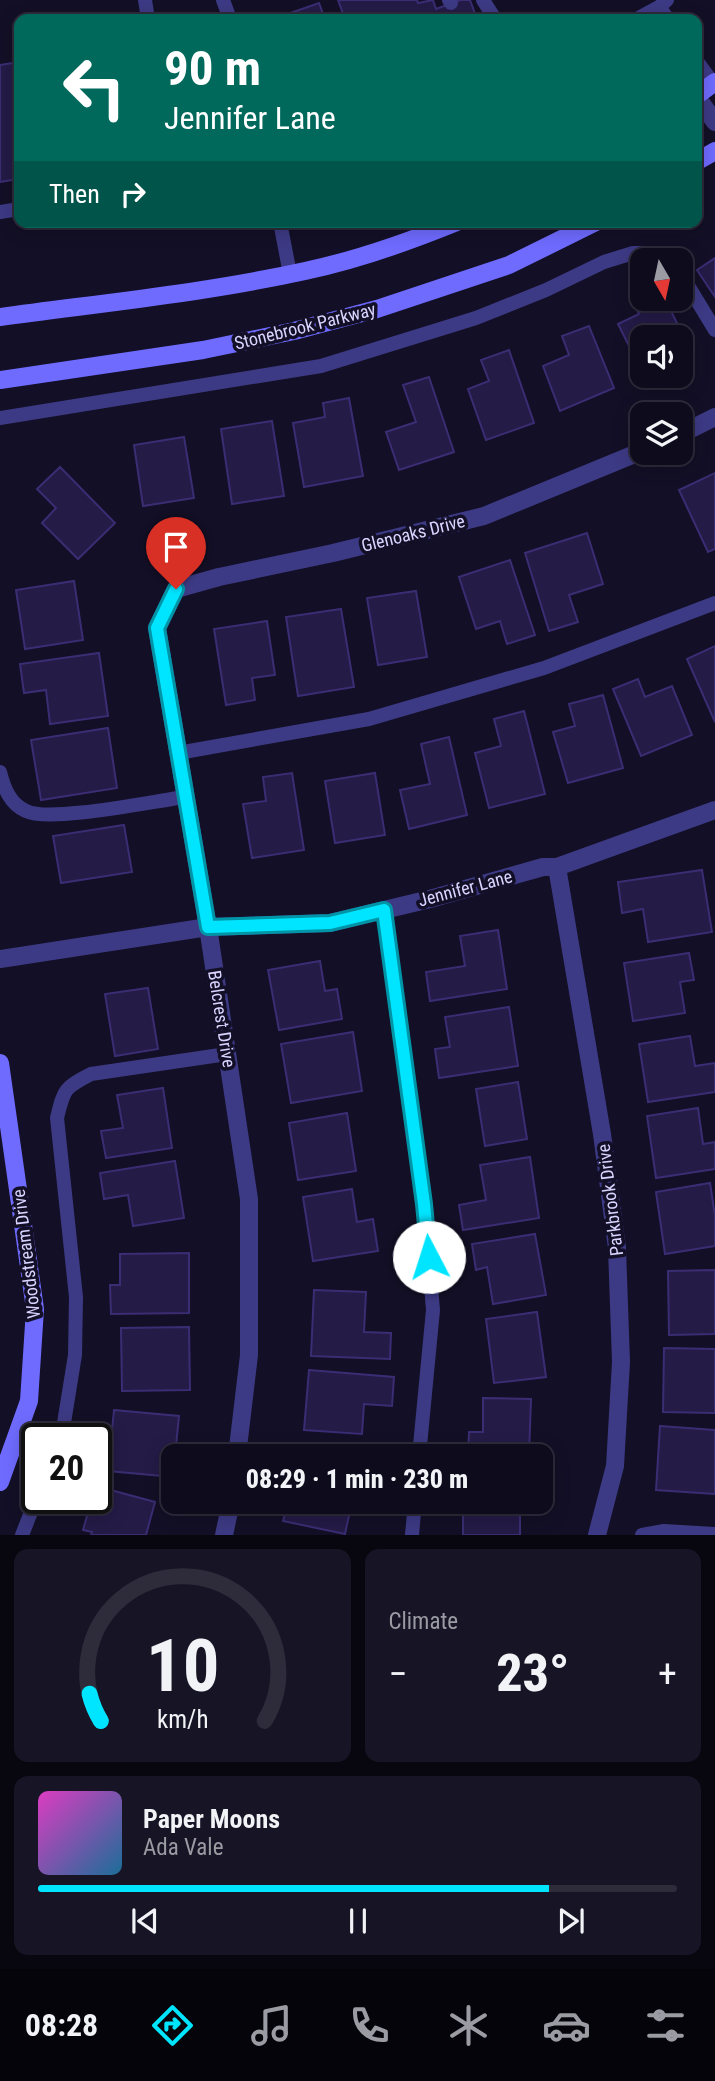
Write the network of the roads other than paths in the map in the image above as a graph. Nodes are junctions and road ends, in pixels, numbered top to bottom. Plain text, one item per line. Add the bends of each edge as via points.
1 (663, 3) edge
2 (645, 14) edge
3 (702, 68) edge
4 (714, 83) edge
5 (702, 104) edge
6 (715, 122) edge
7 (281, 228) edge
8 (442, 228) edge
9 (584, 228) edge
10 (630, 254) edge
11 (290, 274) junction
12 (693, 294) edge
13 (0, 317) edge
14 (715, 330) edge
15 (0, 380) edge
16 (715, 417) edge
17 (0, 418) edge
18 (693, 428) edge
19 (630, 456) edge
20 (176, 589) joint
21 (715, 603) edge
22 (178, 753) junction
23 (0, 772) edge
24 (185, 797) junction
25 (715, 810) edge
26 (557, 867) junction
27 (384, 910) junction
28 (208, 927) junction
29 (0, 959) edge
30 (227, 1054) junction
31 (0, 1063) edge
32 (64, 1423) edge
33 (238, 1444) edge
34 (420, 1444) edge
35 (0, 1482) edge
36 (30, 1514) edge
37 (229, 1514) edge
38 (414, 1514) edge
39 (715, 1534) edge
40 (22, 1535) edge
41 (224, 1535) edge
42 (412, 1535) edge
43 (597, 1535) edge
44 (642, 1535) edge

1 - 2 lane
3 - 4 lane
5 - 6 street
7 - 11 lane
8 - 11 main road via 401,245
9 - 15 main road, Stonebrook Parkway via 509,265 294,331 203,350
10 - 17 lane via 476,318 321,366
11 - 13 main road
12 - 14 lane
16 - 18 street
19 - 20 street, Glenoaks Drive via 484,516
20 - 22 street, Belcrest Drive via 157,628
21 - 22 lane via 544,668 369,719
22 - 24 street, Belcrest Drive
23 - 24 lane via 8,797 26,811 50,816
24 - 28 street, Belcrest Drive
25 - 26 street, Jennifer Lane
26 - 27 street, Jennifer Lane
26 - 43 street, Parkbrook Drive via 617,1248 621,1362 615,1466
27 - 28 street, Jennifer Lane via 330,923
27 - 34 lane via 424,1204 433,1310
28 - 29 street, Jennifer Lane
28 - 30 street, Belcrest Drive
30 - 32 lane via 91,1074 63,1093 57,1118 76,1297 75,1355
30 - 33 street, Belcrest Drive via 249,1199 249,1355
31 - 35 main road, Woodstream Drive via 35,1309 29,1401
36 - 40 lane
37 - 41 street
38 - 42 lane
39 - 44 lane via 664,1531

